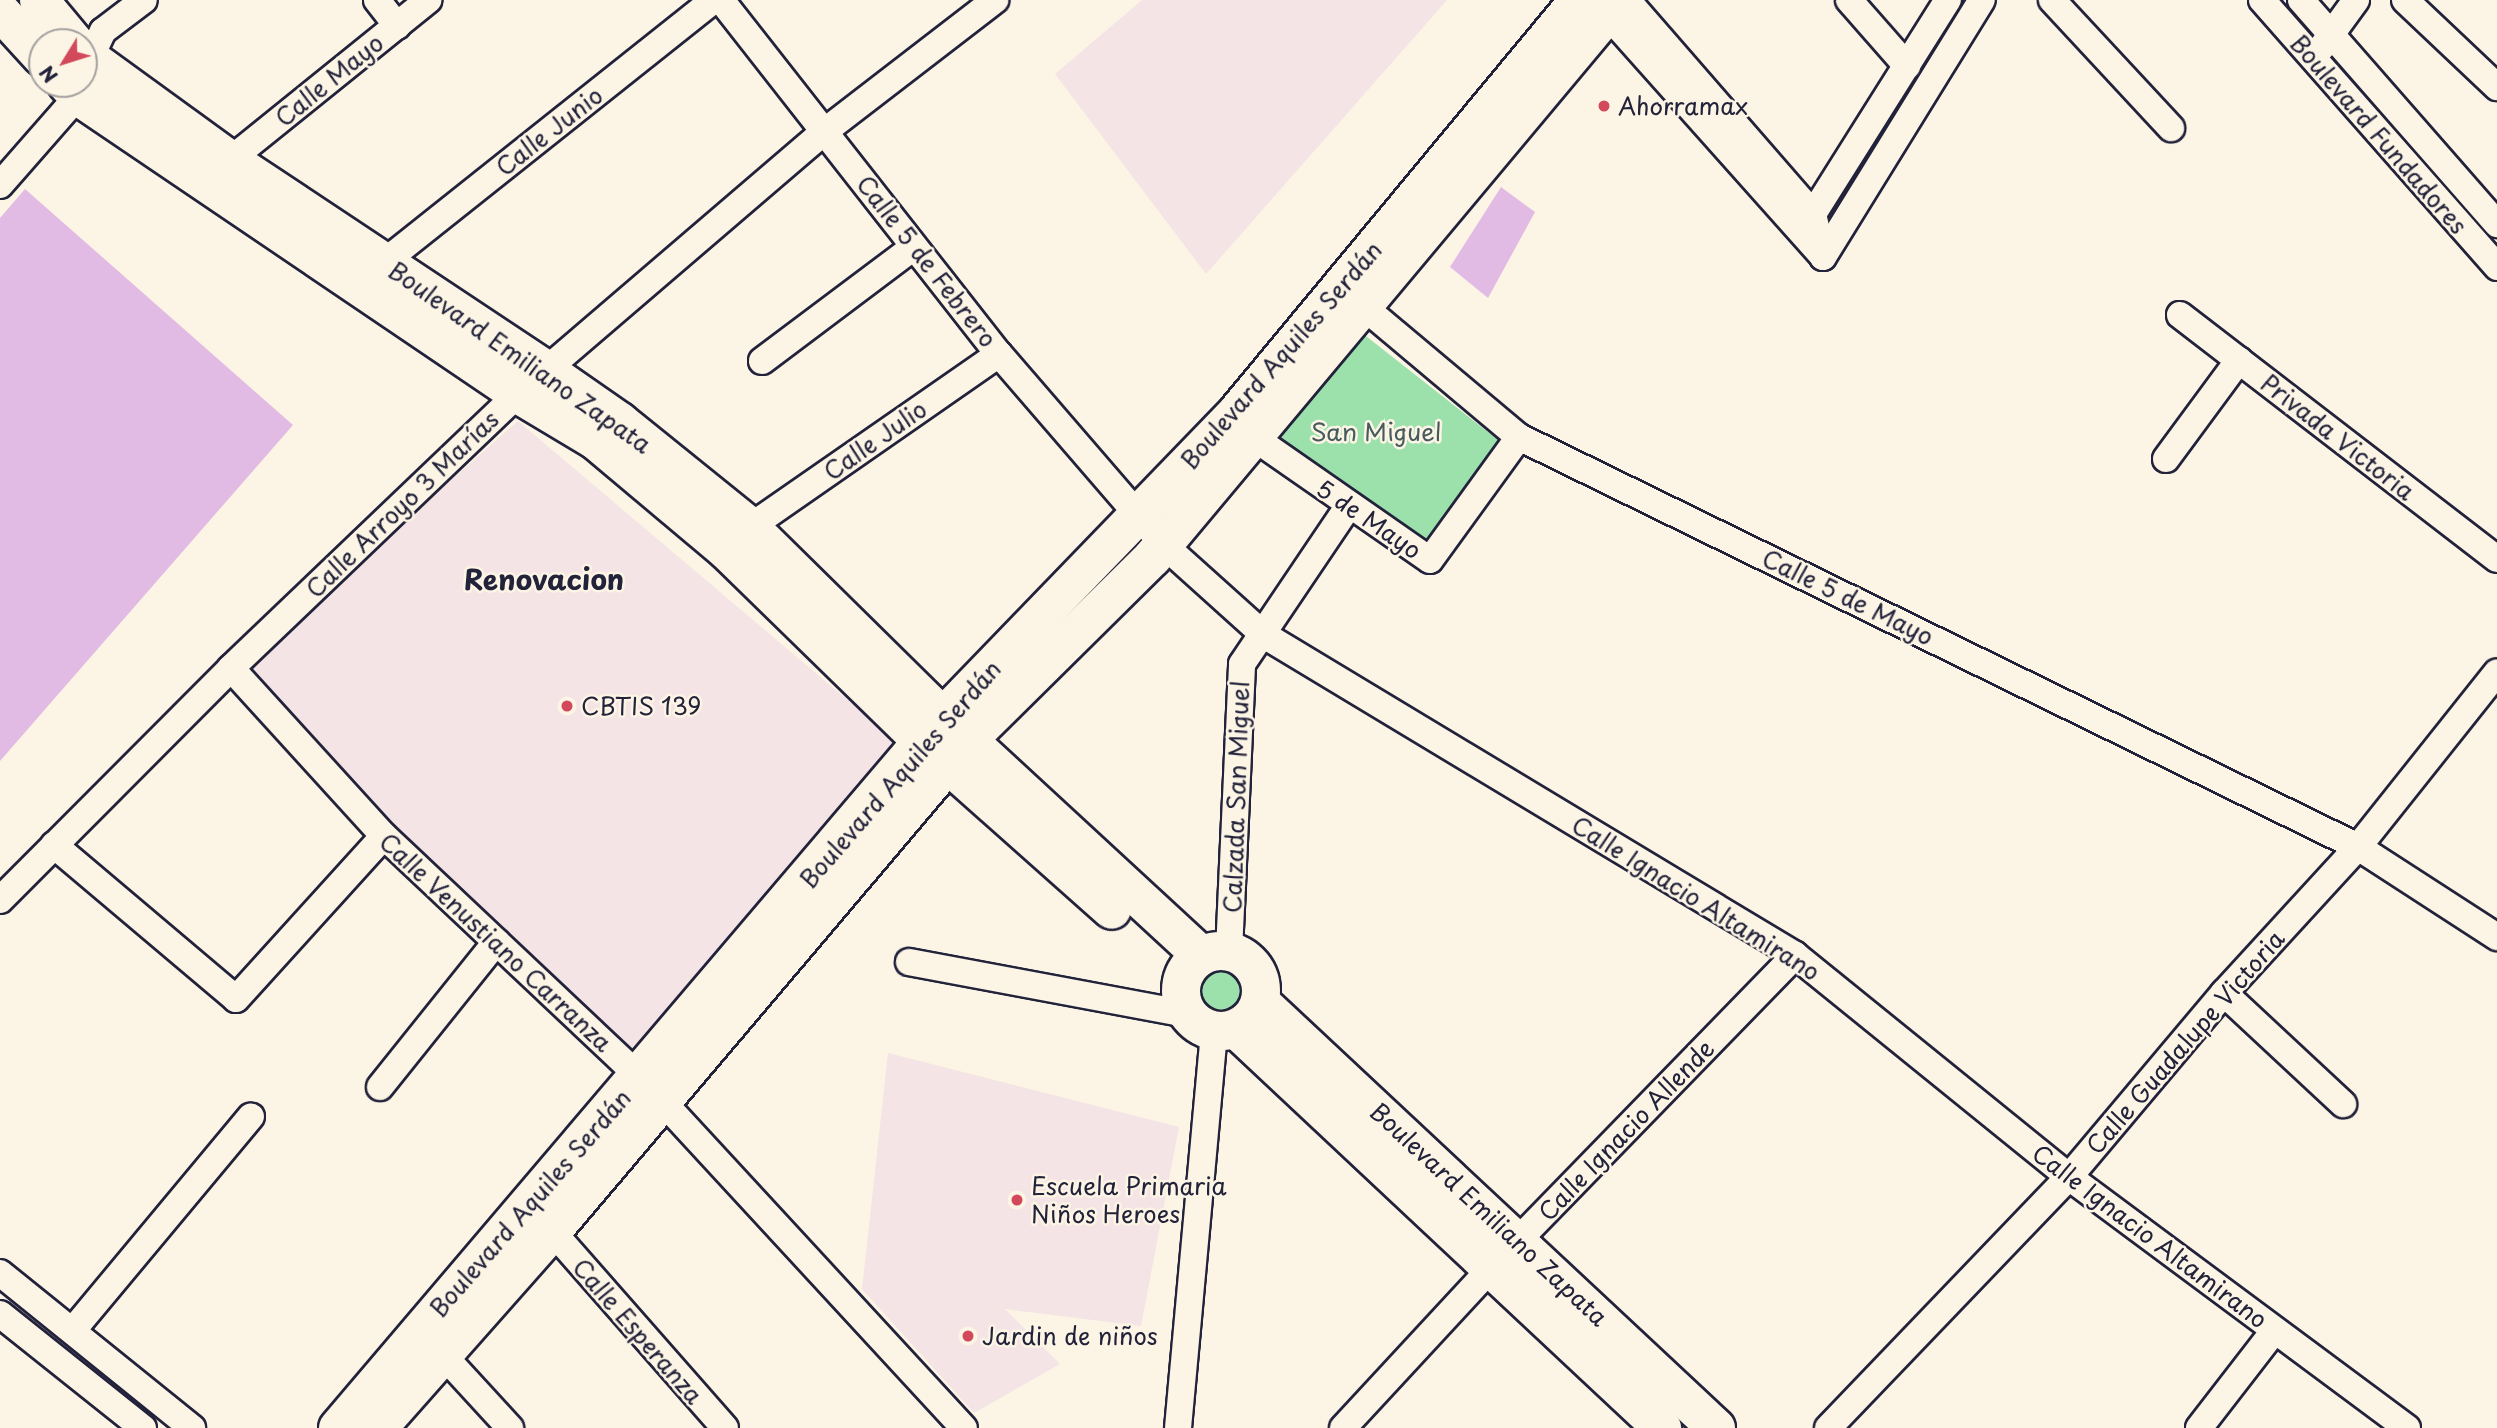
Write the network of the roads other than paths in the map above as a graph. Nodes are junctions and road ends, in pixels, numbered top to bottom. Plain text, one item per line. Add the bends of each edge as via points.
1 (39, 0) edge
2 (144, 0) edge
3 (377, 0) edge
4 (428, 0) edge
5 (714, 0) edge
6 (721, 0) edge
7 (995, 0) edge
8 (1849, 0) edge
9 (1948, 0) edge
10 (1982, 0) edge
11 (2052, 0) edge
12 (2262, 0) edge
13 (2301, 0) edge
14 (2356, 0) edge
15 (2405, 0) edge
16 (1604, 3) edge
17 (0, 10) edge
18 (397, 26) junction
19 (55, 28) edge
20 (2331, 35) junction
21 (98, 39) edge
22 (28, 41) edge
23 (2314, 59) junction
24 (1907, 66) junction
25 (98, 81) edge
26 (98, 84) edge
27 (2497, 87) edge
28 (60, 98) edge
29 (2171, 128) dead end
30 (825, 131) junction
31 (230, 160) junction
32 (0, 185) edge
33 (1813, 214) junction
34 (2497, 224) edge
35 (914, 247) junction
36 (1823, 257) junction
37 (383, 263) junction
38 (2497, 267) edge
39 (1352, 298) junction
40 (2180, 315) dead end
41 (999, 354) junction
42 (2239, 360) junction
43 (762, 361) dead end
44 (547, 371) junction
45 (518, 394) junction
46 (1241, 429) junction
47 (1519, 437) junction
48 (2166, 460) dead end
49 (1349, 507) junction
50 (1139, 517) junction
51 (750, 527) junction
52 (1164, 545) junction
53 (2497, 559) edge
54 (1264, 635) junction
55 (231, 668) junction
56 (2497, 672) edge
57 (946, 741) junction
58 (384, 836) junction
59 (54, 845) junction
60 (2358, 846) junction
61 (0, 900) edge
62 (2497, 937) edge
63 (496, 942) junction
64 (1795, 955) junction
65 (1205, 961) junction
66 (909, 962) dead end
67 (2224, 993) junction
68 (1224, 1019) junction
69 (380, 1087) dead end
70 (650, 1089) junction
71 (2343, 1104) dead end
72 (251, 1116) dead end
73 (2069, 1178) junction
74 (552, 1231) junction
75 (1519, 1240) junction
76 (1492, 1268) junction
77 (0, 1273) edge
78 (0, 1314) edge
79 (73, 1330) junction
80 (2274, 1331) junction
81 (444, 1356) junction
82 (114, 1419) edge
83 (143, 1428) edge
84 (192, 1428) edge
85 (338, 1428) edge
86 (378, 1428) edge
87 (510, 1428) edge
88 (725, 1428) edge
89 (964, 1428) edge
90 (1178, 1428) edge
91 (1343, 1428) edge
92 (1661, 1428) edge
93 (1716, 1428) edge
94 (1828, 1428) edge
95 (2199, 1428) edge
96 (2407, 1428) edge

1 - 19 street, Boulevard Emiliano Zapata
2 - 21 street
3 - 18 street
4 - 18 street, Calle Mayo
5 - 37 street, Calle Junio
6 - 30 street, Calle 5 de Febrero
7 - 30 street, Calle Arroyo 3 Marías
8 - 24 street
9 - 24 street
10 - 36 street
11 - 29 street
12 - 23 street, Boulevard Fundadores
13 - 20 street, Boulevard Fundadores
14 - 20 street
15 - 27 street
16 - 33 street
16 - 36 street
16 - 39 street, Boulevard Aquiles Serdán
17 - 22 street
18 - 31 street, Calle Mayo
20 - 23 street
20 - 34 street, Boulevard Fundadores
23 - 38 street, Boulevard Fundadores
24 - 33 street
25 - 31 street, Boulevard Emiliano Zapata
26 - 45 street, Boulevard Emiliano Zapata
28 - 32 street
30 - 35 street, Calle 5 de Febrero
30 - 44 street, Calle Arroyo 3 Marías
31 - 37 street, Boulevard Emiliano Zapata
33 - 36 street
35 - 41 street, Calle 5 de Febrero
35 - 43 street
37 - 44 street, Boulevard Emiliano Zapata
39 - 46 street, Boulevard Aquiles Serdán
39 - 47 street, Calle 5 de Mayo
40 - 42 street, Privada Victoria
41 - 50 street, Calle 5 de Febrero
41 - 51 street, Calle Julio
42 - 48 street
42 - 53 street, Privada Victoria
44 - 45 street, Calle Arroyo 3 Marías
44 - 51 street, Boulevard Emiliano Zapata via 620,422
45 - 55 street, Calle Arroyo 3 Marías
45 - 57 street, Boulevard Emiliano Zapata via 596,440
46 - 49 street, 5 de Mayo
46 - 50 street, Boulevard Aquiles Serdán
46 - 52 street, Boulevard Aquiles Serdán
47 - 49 street, 5 de Mayo via 1430,560
47 - 60 street, Calle 5 de Mayo
49 - 54 street, Calzada San Miguel
50 - 52 street, Calle Ignacio Altamirano
50 - 57 street, Boulevard Aquiles Serdán
51 - 57 street, Boulevard Emiliano Zapata
52 - 54 street, Calle Ignacio Altamirano
52 - 57 street, Boulevard Aquiles Serdán
54 - 64 street, Calle Ignacio Altamirano
54 - 65 street, Calzada San Miguel via 1242,664
55 - 58 street, Calle Venustiano Carranza
55 - 59 street, Calle Arroyo 3 Marías
56 - 60 street, Calle Guadalupe Victoria
57 - 65 street, Boulevard Emiliano Zapata
57 - 70 street, Boulevard Aquiles Serdán
58 - 59 street via 236,999
58 - 63 street, Calle Venustiano Carranza
59 - 61 street, Calle Arroyo 3 Marías
60 - 62 street, Calle 5 de Mayo
60 - 67 street, Calle Guadalupe Victoria
63 - 69 street
63 - 70 street, Calle Venustiano Carranza
64 - 73 street, Calle Ignacio Altamirano
64 - 75 street, Calle Ignacio Allende
65 - 68 street via 1182,1001
65 - 68 street, Boulevard Emiliano Zapata via 1255,971
66 - 68 street
67 - 71 street
67 - 73 street, Calle Guadalupe Victoria
68 - 75 street, Boulevard Emiliano Zapata
68 - 76 street, Boulevard Emiliano Zapata
68 - 90 street
70 - 74 street, Boulevard Aquiles Serdán
70 - 85 street, Boulevard Aquiles Serdán
70 - 89 street, Calle Venustiano Carranza
72 - 79 street
73 - 80 street, Calle Ignacio Altamirano
73 - 94 street, Calle Guadalupe Victoria
74 - 81 street, Boulevard Aquiles Serdán
74 - 88 street, Calle Esperanza
75 - 76 street, Calle Ignacio Allende
75 - 93 street, Boulevard Emiliano Zapata
76 - 91 street, Calle Ignacio Allende
76 - 92 street, Boulevard Emiliano Zapata
77 - 79 street
78 - 82 street
79 - 84 street
80 - 95 street
80 - 96 street, Calle Ignacio Altamirano
81 - 86 street, Boulevard Aquiles Serdán
81 - 87 street
82 - 83 street

